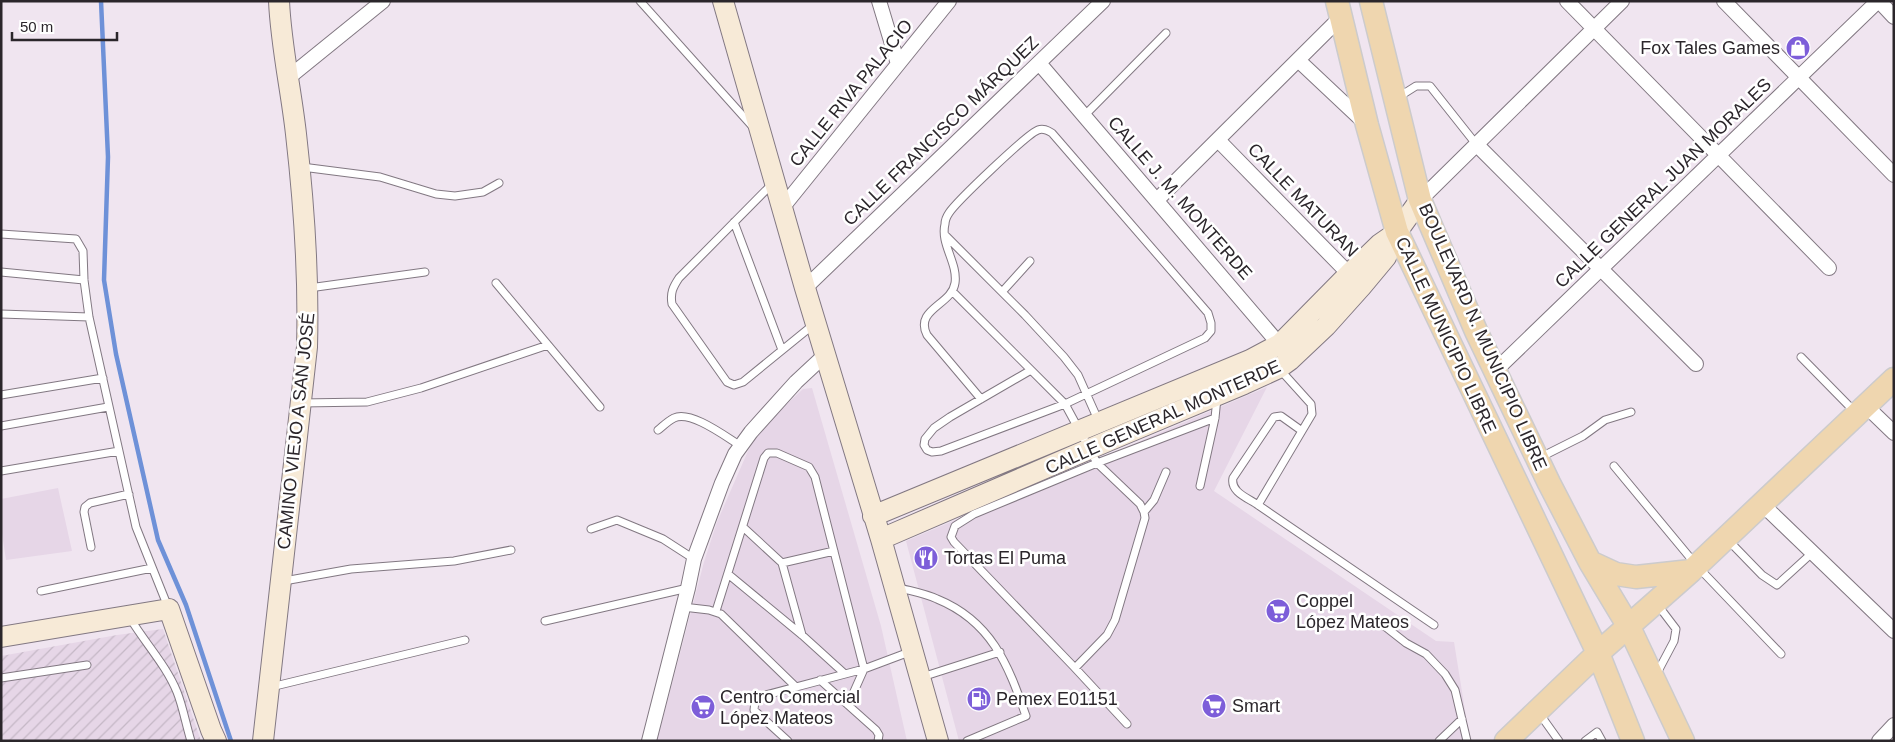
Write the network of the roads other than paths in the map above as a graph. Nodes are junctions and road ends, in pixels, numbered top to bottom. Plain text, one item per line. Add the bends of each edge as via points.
1 (280, 1) edge
2 (383, 1) edge
3 (640, 1) edge
4 (723, 1) edge
5 (879, 1) edge
6 (948, 1) edge
7 (1103, 1) edge
8 (1370, 1) edge
9 (1567, 1) edge
10 (1622, 1) edge
11 (1724, 1) edge
12 (1878, 1) edge
13 (1338, 10) edge
14 (1894, 16) edge
15 (1594, 28) junction
16 (1166, 33) dead end
17 (1298, 60) junction
18 (1038, 63) junction
19 (898, 64) junction
20 (288, 78) junction
21 (1799, 78) junction
22 (1395, 100) junction
23 (1084, 116) junction
24 (1367, 126) junction
25 (762, 137) junction
26 (1218, 140) junction
27 (1476, 144) junction
28 (1718, 155) junction
29 (299, 167) junction
30 (1894, 175) edge
31 (775, 181) junction
32 (499, 183) dead end
33 (1157, 200) junction
34 (1420, 200) junction
35 (782, 208) junction
36 (734, 222) junction
37 (1397, 232) junction
38 (943, 233) junction
39 (1, 234) edge
40 (1030, 262) dead end
41 (1829, 268) dead end
42 (1601, 269) junction
43 (1, 272) edge
44 (426, 272) dead end
45 (84, 280) junction
46 (1355, 281) junction
47 (496, 282) dead end
48 (308, 288) junction
49 (805, 288) junction
50 (952, 291) junction
51 (1002, 292) junction
52 (1, 314) edge
53 (89, 316) junction
54 (815, 323) junction
55 (548, 345) junction
56 (782, 350) junction
57 (825, 355) junction
58 (1278, 356) junction
59 (1801, 357) dead end
60 (1696, 364) dead end
61 (1031, 370) junction
62 (1496, 370) junction
63 (104, 378) junction
64 (1894, 379) edge
65 (1087, 394) junction
66 (1, 395) edge
67 (1217, 396) junction
68 (981, 399) junction
69 (301, 403) junction
70 (1065, 404) junction
71 (108, 407) junction
72 (600, 407) dead end
73 (1861, 410) junction
74 (1631, 412) dead end
75 (1215, 418) junction
76 (1, 426) edge
77 (658, 430) dead end
78 (1080, 430) junction
79 (1302, 431) junction
80 (1894, 433) edge
81 (1106, 437) junction
82 (741, 446) junction
83 (119, 451) junction
84 (1093, 456) junction
85 (1538, 459) junction
86 (1614, 466) dead end
87 (1, 471) edge
88 (1166, 472) dead end
89 (1549, 483) junction
90 (1200, 486) dead end
91 (1520, 490) junction
92 (129, 494) junction
93 (1762, 504) junction
94 (1258, 505) junction
95 (1144, 512) junction
96 (873, 516) junction
97 (743, 527) junction
98 (591, 529) dead end
99 (1726, 538) junction
100 (881, 540) junction
101 (91, 548) dead end
102 (511, 550) dead end
103 (834, 551) junction
104 (1812, 552) junction
105 (694, 559) junction
106 (1590, 562) junction
107 (782, 563) junction
108 (152, 568) junction
109 (1694, 568) junction
110 (728, 574) junction
111 (281, 581) junction
112 (893, 586) junction
113 (688, 588) junction
114 (41, 591) dead end
115 (1656, 603) junction
116 (683, 607) junction
117 (169, 609) junction
118 (716, 611) junction
119 (129, 616) junction
120 (1378, 620) dead end
121 (545, 621) dead end
122 (1434, 625) dead end
123 (1629, 627) junction
124 (1894, 631) edge
125 (802, 635) junction
126 (1, 637) edge
127 (465, 640) dead end
128 (912, 651) junction
129 (1000, 652) junction
130 (1598, 654) junction
131 (1781, 654) dead end
132 (87, 665) dead end
133 (1075, 668) junction
134 (864, 669) junction
135 (845, 674) junction
136 (1, 678) edge
137 (920, 678) junction
138 (1654, 679) junction
139 (820, 680) junction
140 (796, 686) junction
141 (269, 688) junction
142 (848, 705) junction
143 (1537, 711) junction
144 (1462, 719) junction
145 (1127, 724) dead end
146 (1894, 725) edge
147 (191, 741) edge
148 (216, 741) edge
149 (263, 741) edge
150 (649, 741) edge
151 (788, 741) edge
152 (878, 741) edge
153 (938, 741) edge
154 (967, 741) edge
155 (1439, 741) edge
156 (1467, 741) edge
157 (1506, 741) edge
158 (1559, 741) edge
159 (1585, 741) edge
160 (1602, 741) edge
161 (1633, 741) edge
162 (1683, 741) edge
163 (1879, 741) edge

1 - 20 main road, CAMINO VIEJO A SAN JOSÉ
2 - 20 street
3 - 25 lane
4 - 25 main road
5 - 19 street
6 - 19 street, CALLE RIVA PALACIO
7 - 18 street, CALLE FRANCISCO MÁRQUEZ
8 - 22 main road, BOULEVARD N. MUNICIPIO LIBRE
9 - 15 street
10 - 15 street, CALLE GENERAL MONTERDE
11 - 21 street
12 - 14 street
12 - 21 street, CALLE GENERAL JUAN MORALES
13 - 17 street
13 - 24 main road, CALLE MUNICIPIO LIBRE
15 - 27 street, CALLE GENERAL MONTERDE
15 - 28 street
16 - 23 lane
17 - 24 street
17 - 26 street
18 - 23 street, CALLE J. M. MONTERDE
18 - 49 street, CALLE FRANCISCO MÁRQUEZ
19 - 35 street, CALLE RIVA PALACIO
20 - 29 main road, CAMINO VIEJO A SAN JOSÉ
21 - 28 street, CALLE GENERAL JUAN MORALES
21 - 30 street
22 - 27 lane via 1416,86 1430,86
22 - 34 main road, BOULEVARD N. MUNICIPIO LIBRE
23 - 33 street, CALLE J. M. MONTERDE
24 - 37 main road, CALLE MUNICIPIO LIBRE
25 - 31 main road
26 - 33 street
26 - 46 street, CALLE MATURAN
27 - 34 street, CALLE GENERAL MONTERDE
27 - 42 street
28 - 41 street
28 - 42 street, CALLE GENERAL JUAN MORALES
29 - 32 lane via 380,176 436,194 455,196 482,192
29 - 48 main road, CAMINO VIEJO A SAN JOSÉ
31 - 35 main road
31 - 36 lane
33 - 58 street, CALLE J. M. MONTERDE
34 - 37 main road, CALLE GENERAL MONTERDE
34 - 62 main road, BOULEVARD N. MUNICIPIO LIBRE
35 - 49 main road
36 - 56 lane
36 - 56 lane via 679,278 670,296 672,304 727,382 734,385 743,382
37 - 46 main road, CALLE GENERAL MONTERDE via 1380,244
37 - 91 main road, CALLE MUNICIPIO LIBRE
38 - 50 lane via 955,276
38 - 51 lane
38 - 65 lane via 945,222 955,206 1021,142 1038,130 1052,132 1208,313 1212,323 1205,338
39 - 45 lane via 76,240 82,251
40 - 51 lane
42 - 60 street
42 - 62 street, CALLE GENERAL JUAN MORALES
43 - 45 lane
44 - 48 lane
45 - 53 lane
46 - 58 main road, CALLE GENERAL MONTERDE
47 - 55 lane
48 - 69 main road, CAMINO VIEJO A SAN JOSÉ via 307,347
49 - 54 main road
50 - 61 lane
50 - 68 lane via 928,315 923,322 924,327 927,335
51 - 65 lane via 1064,357
52 - 53 lane
53 - 63 lane
54 - 56 lane
54 - 57 main road
55 - 69 lane via 421,388 367,402
55 - 72 lane
57 - 82 street
57 - 96 main road
58 - 67 main road, CALLE GENERAL MONTERDE
58 - 79 lane via 1311,404 1312,414
58 - 81 main road, CALLE GENERAL MONTERDE
59 - 73 lane
61 - 68 lane
61 - 70 lane
62 - 85 main road, BOULEVARD N. MUNICIPIO LIBRE
63 - 66 lane
63 - 71 lane
64 - 73 main road
65 - 70 lane
65 - 81 lane
67 - 75 lane
67 - 81 main road, CALLE GENERAL MONTERDE
68 - 70 lane via 934,428 925,439 927,450 940,451
69 - 111 main road, CAMINO VIEJO A SAN JOSÉ
70 - 78 lane
71 - 76 lane
71 - 83 lane
73 - 80 street
73 - 93 main road
74 - 85 lane via 1605,420 1583,436
75 - 81 lane
75 - 90 lane
77 - 82 lane via 675,417 686,416
78 - 81 main road, CALLE GENERAL MONTERDE
78 - 84 lane
78 - 96 main road, CALLE GENERAL MONTERDE
79 - 94 lane
79 - 94 lane via 1281,416 1274,418 1233,478 1234,489
81 - 84 main road, CALLE GENERAL MONTERDE
82 - 105 street via 722,483
83 - 87 lane
83 - 92 lane
84 - 95 lane
84 - 100 main road, CALLE GENERAL MONTERDE
84 - 133 lane via 974,514 955,526 951,537
85 - 89 main road, BOULEVARD N. MUNICIPIO LIBRE
86 - 109 lane
88 - 95 lane via 1154,500
89 - 91 main road
89 - 106 main road, BOULEVARD N. MUNICIPIO LIBRE
91 - 130 main road, CALLE MUNICIPIO LIBRE
92 - 101 lane via 86,507 84,512
92 - 108 lane via 136,527
93 - 99 main road
93 - 104 street
94 - 122 lane
95 - 133 lane via 1145,518 1115,620 1107,635
96 - 100 main road
97 - 103 lane via 764,458 777,453 812,471
97 - 107 lane
97 - 110 lane
98 - 105 lane via 617,520 663,539
99 - 104 lane via 1777,585
99 - 109 main road
100 - 112 main road
102 - 111 lane via 454,561 351,569
103 - 107 lane
103 - 134 lane
104 - 124 street
105 - 113 street
106 - 109 main road via 1616,574 1636,577
106 - 123 main road, BOULEVARD N. MUNICIPIO LIBRE
107 - 125 lane
108 - 114 lane
108 - 117 lane
109 - 115 main road
109 - 131 lane
110 - 118 lane
110 - 125 lane
111 - 141 main road, CAMINO VIEJO A SAN JOSÉ
112 - 128 main road
112 - 129 lane via 936,598 963,612 981,627
113 - 116 street
113 - 121 lane
115 - 123 main road
115 - 138 lane via 1676,629 1674,641
116 - 118 lane
116 - 150 street
117 - 119 main road
117 - 148 main road
118 - 140 lane
119 - 126 main road
119 - 147 lane via 177,691
120 - 144 lane via 1437,664 1455,690
123 - 130 main road
123 - 138 main road, BOULEVARD N. MUNICIPIO LIBRE
125 - 135 lane
127 - 141 lane
128 - 134 lane
128 - 137 main road
129 - 137 lane
129 - 154 lane via 1026,716
130 - 143 main road
130 - 161 main road, CALLE MUNICIPIO LIBRE
132 - 136 lane
133 - 145 lane
134 - 135 lane
134 - 142 lane
135 - 139 lane
137 - 153 main road
138 - 162 main road, BOULEVARD N. MUNICIPIO LIBRE
139 - 140 lane
139 - 142 lane
140 - 151 lane via 762,696 754,705 754,710
141 - 149 main road, CAMINO VIEJO A SAN JOSÉ
142 - 152 lane via 876,730
143 - 157 main road
143 - 158 lane
144 - 155 lane
144 - 156 lane
146 - 163 street
159 - 160 lane via 1597,732

